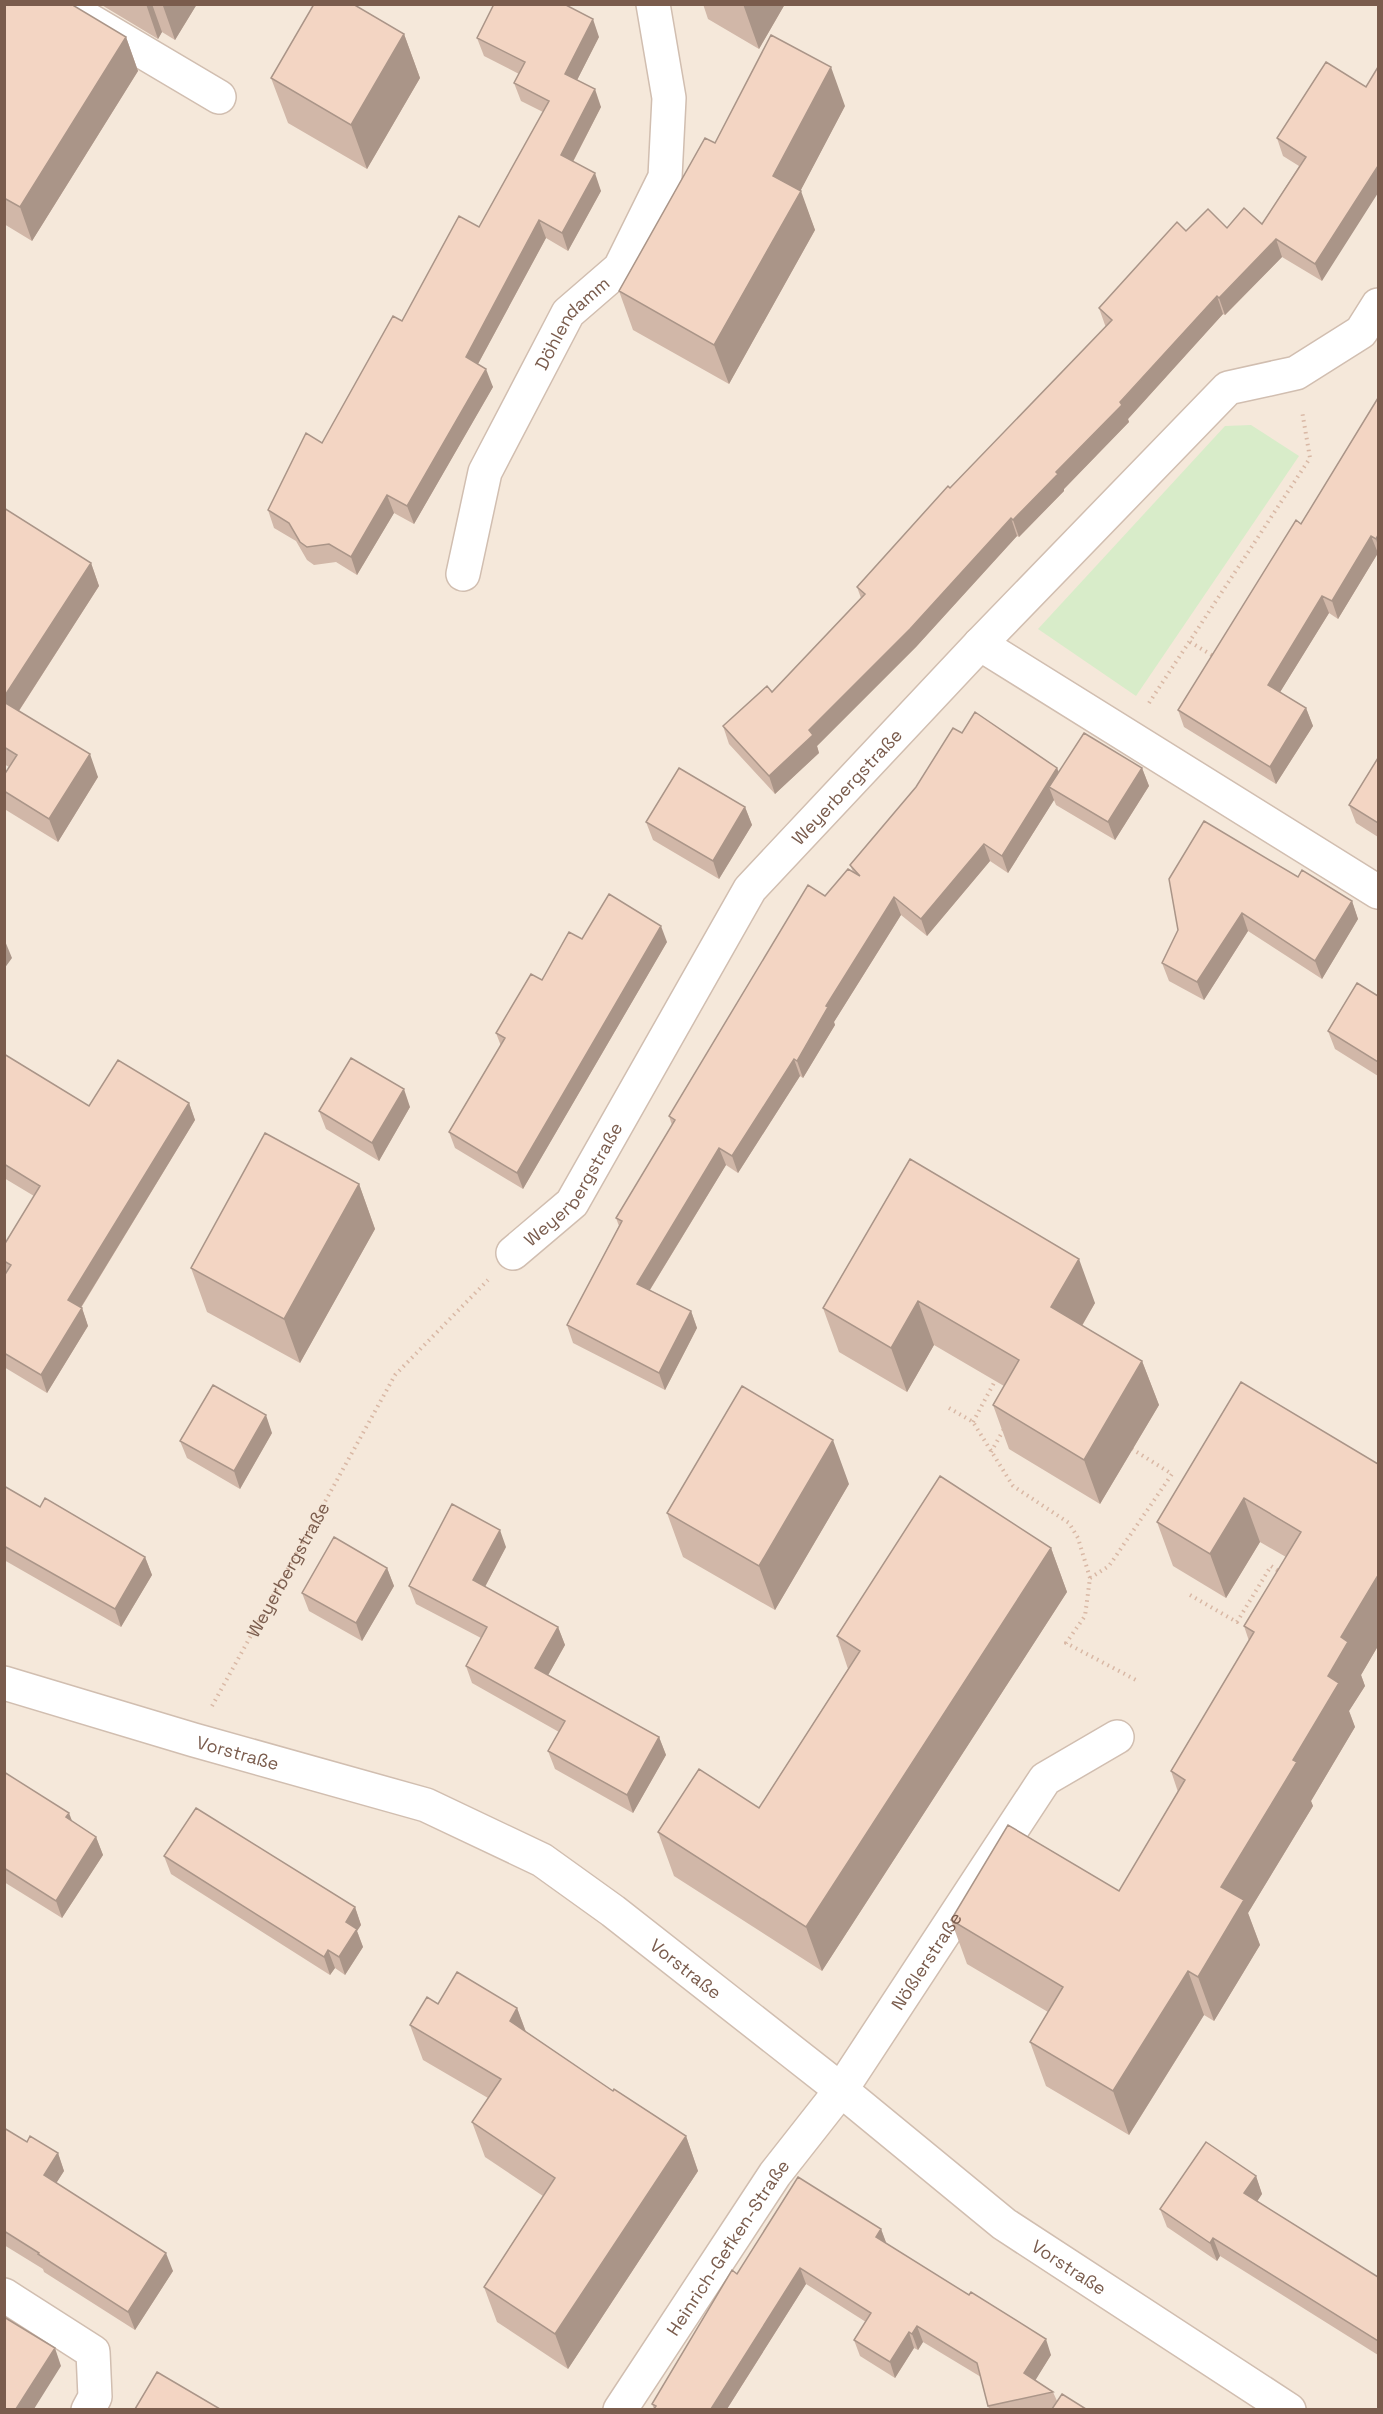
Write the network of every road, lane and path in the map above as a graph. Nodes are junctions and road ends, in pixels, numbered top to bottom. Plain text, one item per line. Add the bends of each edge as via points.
1 (62, 4) edge
2 (653, 4) edge
3 (219, 97) dead end
4 (1378, 305) edge
5 (1296, 374) junction
6 (463, 574) dead end
7 (1190, 642) junction
8 (980, 644) junction
9 (1219, 660) edge
10 (1126, 735) junction
11 (1378, 892) edge
12 (513, 1253) joint
13 (995, 1381) edge
14 (949, 1408) dead end
15 (973, 1422) junction
16 (1013, 1428) edge
17 (1132, 1449) dead end
18 (991, 1452) junction
19 (1281, 1572) edge
20 (1090, 1578) junction
21 (1190, 1595) dead end
22 (1136, 1680) dead end
23 (4, 1683) edge
24 (1117, 1737) dead end
25 (194, 1740) junction
26 (840, 2090) junction
27 (4, 2295) edge
28 (88, 2409) edge
29 (620, 2409) edge
30 (1289, 2409) edge

1 - 3 street
2 - 6 street, Döhlendamm via 669,98 665,177 620,268 568,313 485,472
4 - 5 street, Weyerbergstraße via 1361,332
5 - 7 path via 1310,458
5 - 8 street, Weyerbergstraße via 1228,388
7 - 9 path
7 - 10 path
8 - 10 street
8 - 12 street, Weyerbergstraße via 750,890 572,1203
10 - 11 street
12 - 25 path, Weyerbergstraße via 395,1375
13 - 15 path
14 - 15 path
15 - 18 path
16 - 18 path via 1006,1424
17 - 20 path via 1172,1474 1109,1566
18 - 20 path via 1012,1486 1069,1523 1078,1538
19 - 21 path via 1271,1566 1236,1622
20 - 22 path via 1085,1616 1066,1643
23 - 25 street, Vorstraße
24 - 26 street, Nößlerstraße via 1045,1779
25 - 26 street, Vorstraße via 426,1805 542,1860 613,1911
26 - 29 street, Heinrich-Gefken-Straße via 775,2174
26 - 30 street, Vorstraße via 1004,2224
27 - 28 street via 93,2352 95,2397

